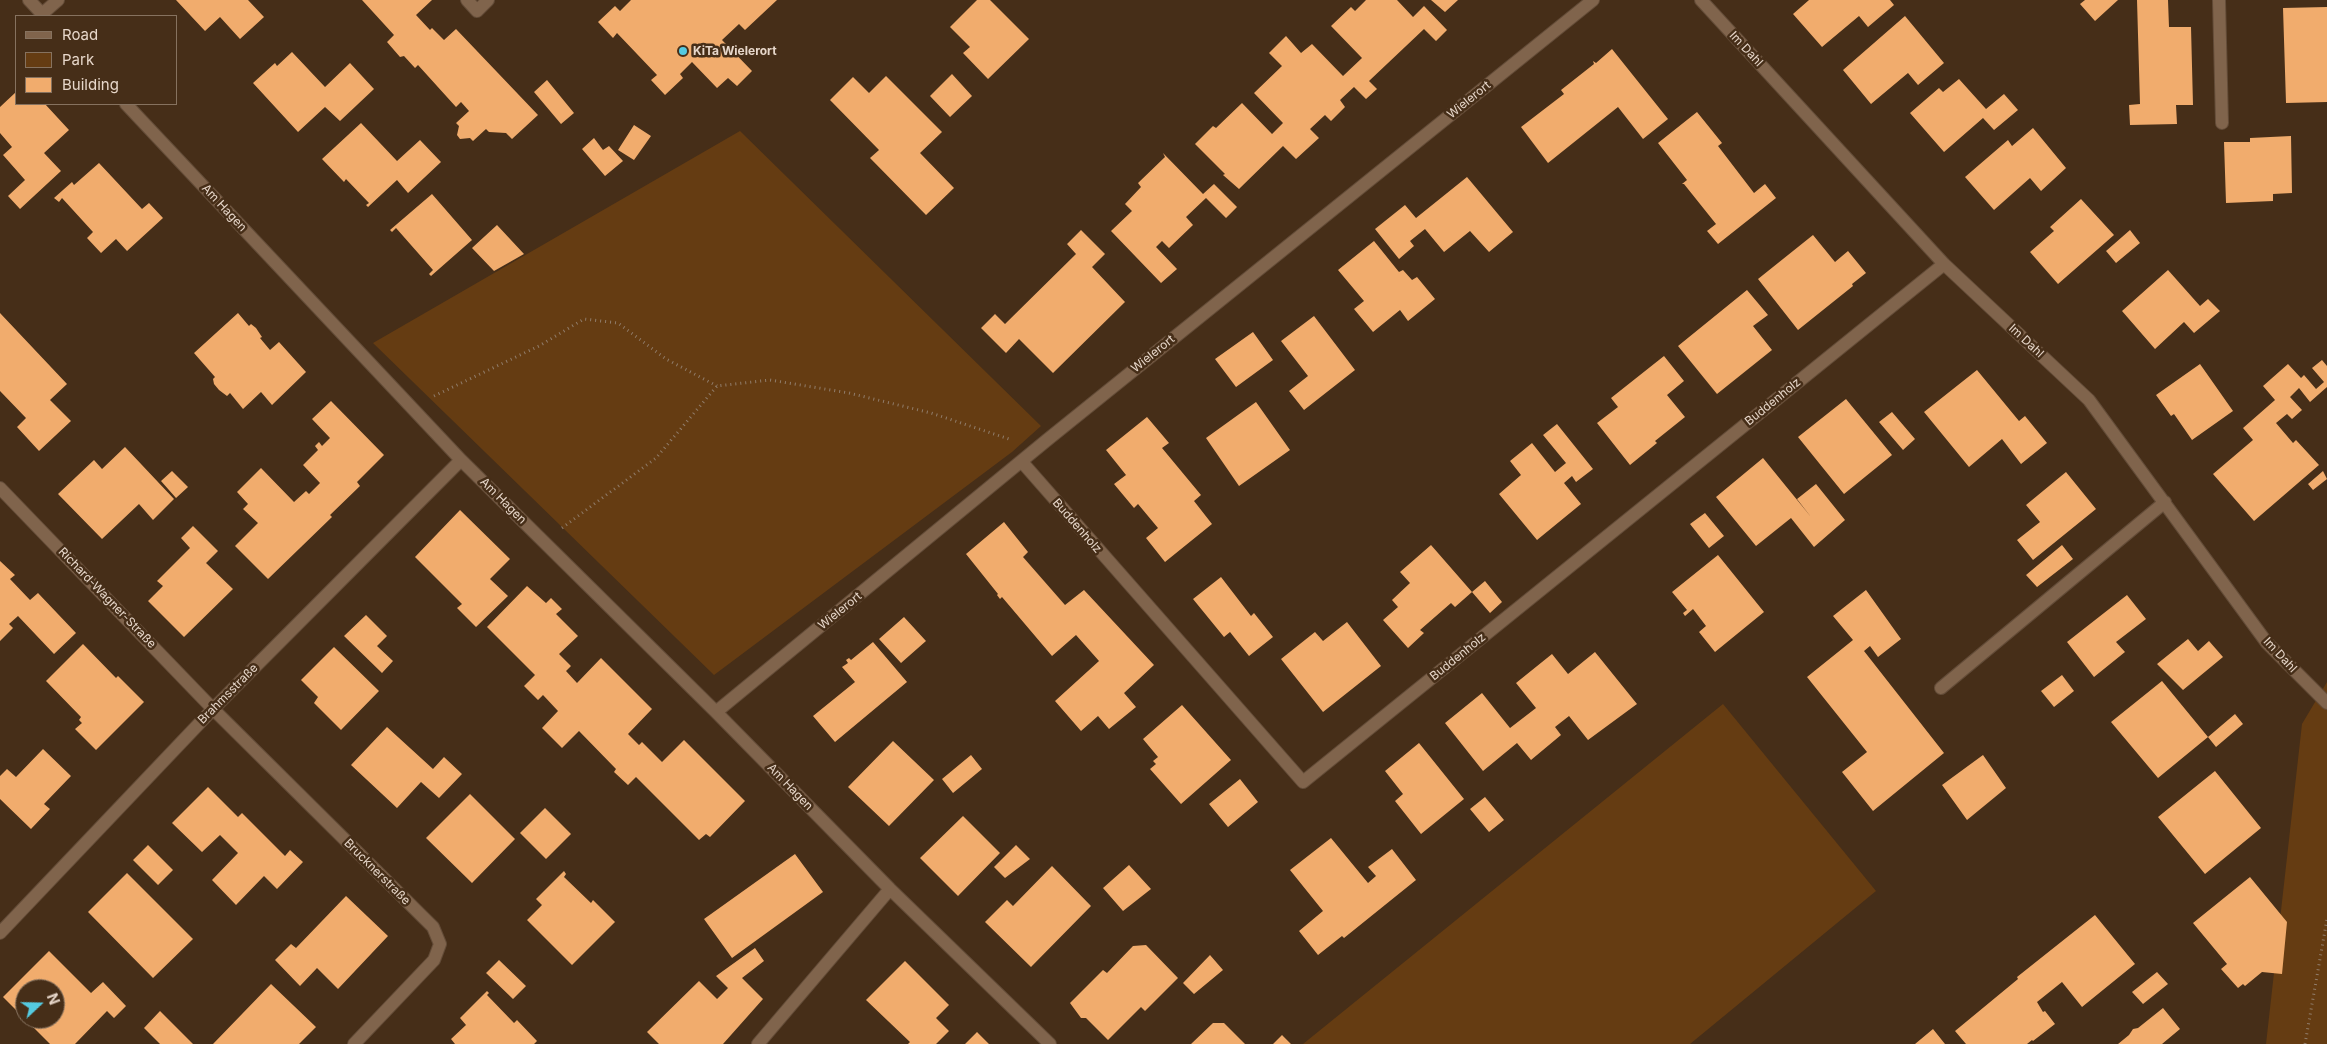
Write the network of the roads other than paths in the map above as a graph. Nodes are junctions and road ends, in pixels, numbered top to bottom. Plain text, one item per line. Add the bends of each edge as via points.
1 (30, 0) edge
2 (58, 0) edge
3 (467, 0) edge
4 (488, 0) edge
5 (1593, 0) edge
6 (1701, 0) edge
7 (2219, 0) edge
8 (43, 15) edge
9 (127, 105) edge
10 (2222, 123) dead end
11 (1944, 264) junction
12 (461, 460) junction
13 (1022, 462) junction
14 (0, 488) edge
15 (2165, 502) junction
16 (1941, 688) dead end
17 (2327, 703) edge
18 (213, 709) junction
19 (716, 712) junction
20 (890, 889) junction
21 (0, 933) edge
22 (354, 1044) edge
23 (758, 1044) edge
24 (1050, 1044) edge

1 - 8 street
2 - 8 street
3 - 4 street via 477,11
5 - 13 street, Wielerort
6 - 11 street, Im Dahl
7 - 10 street
9 - 12 street, Am Hagen
11 - 13 street, Buddenholz via 1303,782
11 - 15 street, Im Dahl via 2089,400
12 - 18 street, Brahmsstraße
12 - 19 street, Am Hagen
13 - 19 street, Wielerort
14 - 18 street, Richard-Wagner-Straße
15 - 16 street
15 - 17 street, Im Dahl via 2267,643
18 - 21 street, Brahmsstraße
18 - 22 street, Brucknerstraße via 433,927 440,944 434,960
19 - 20 street, Am Hagen
20 - 23 street
20 - 24 street, Am Hagen

